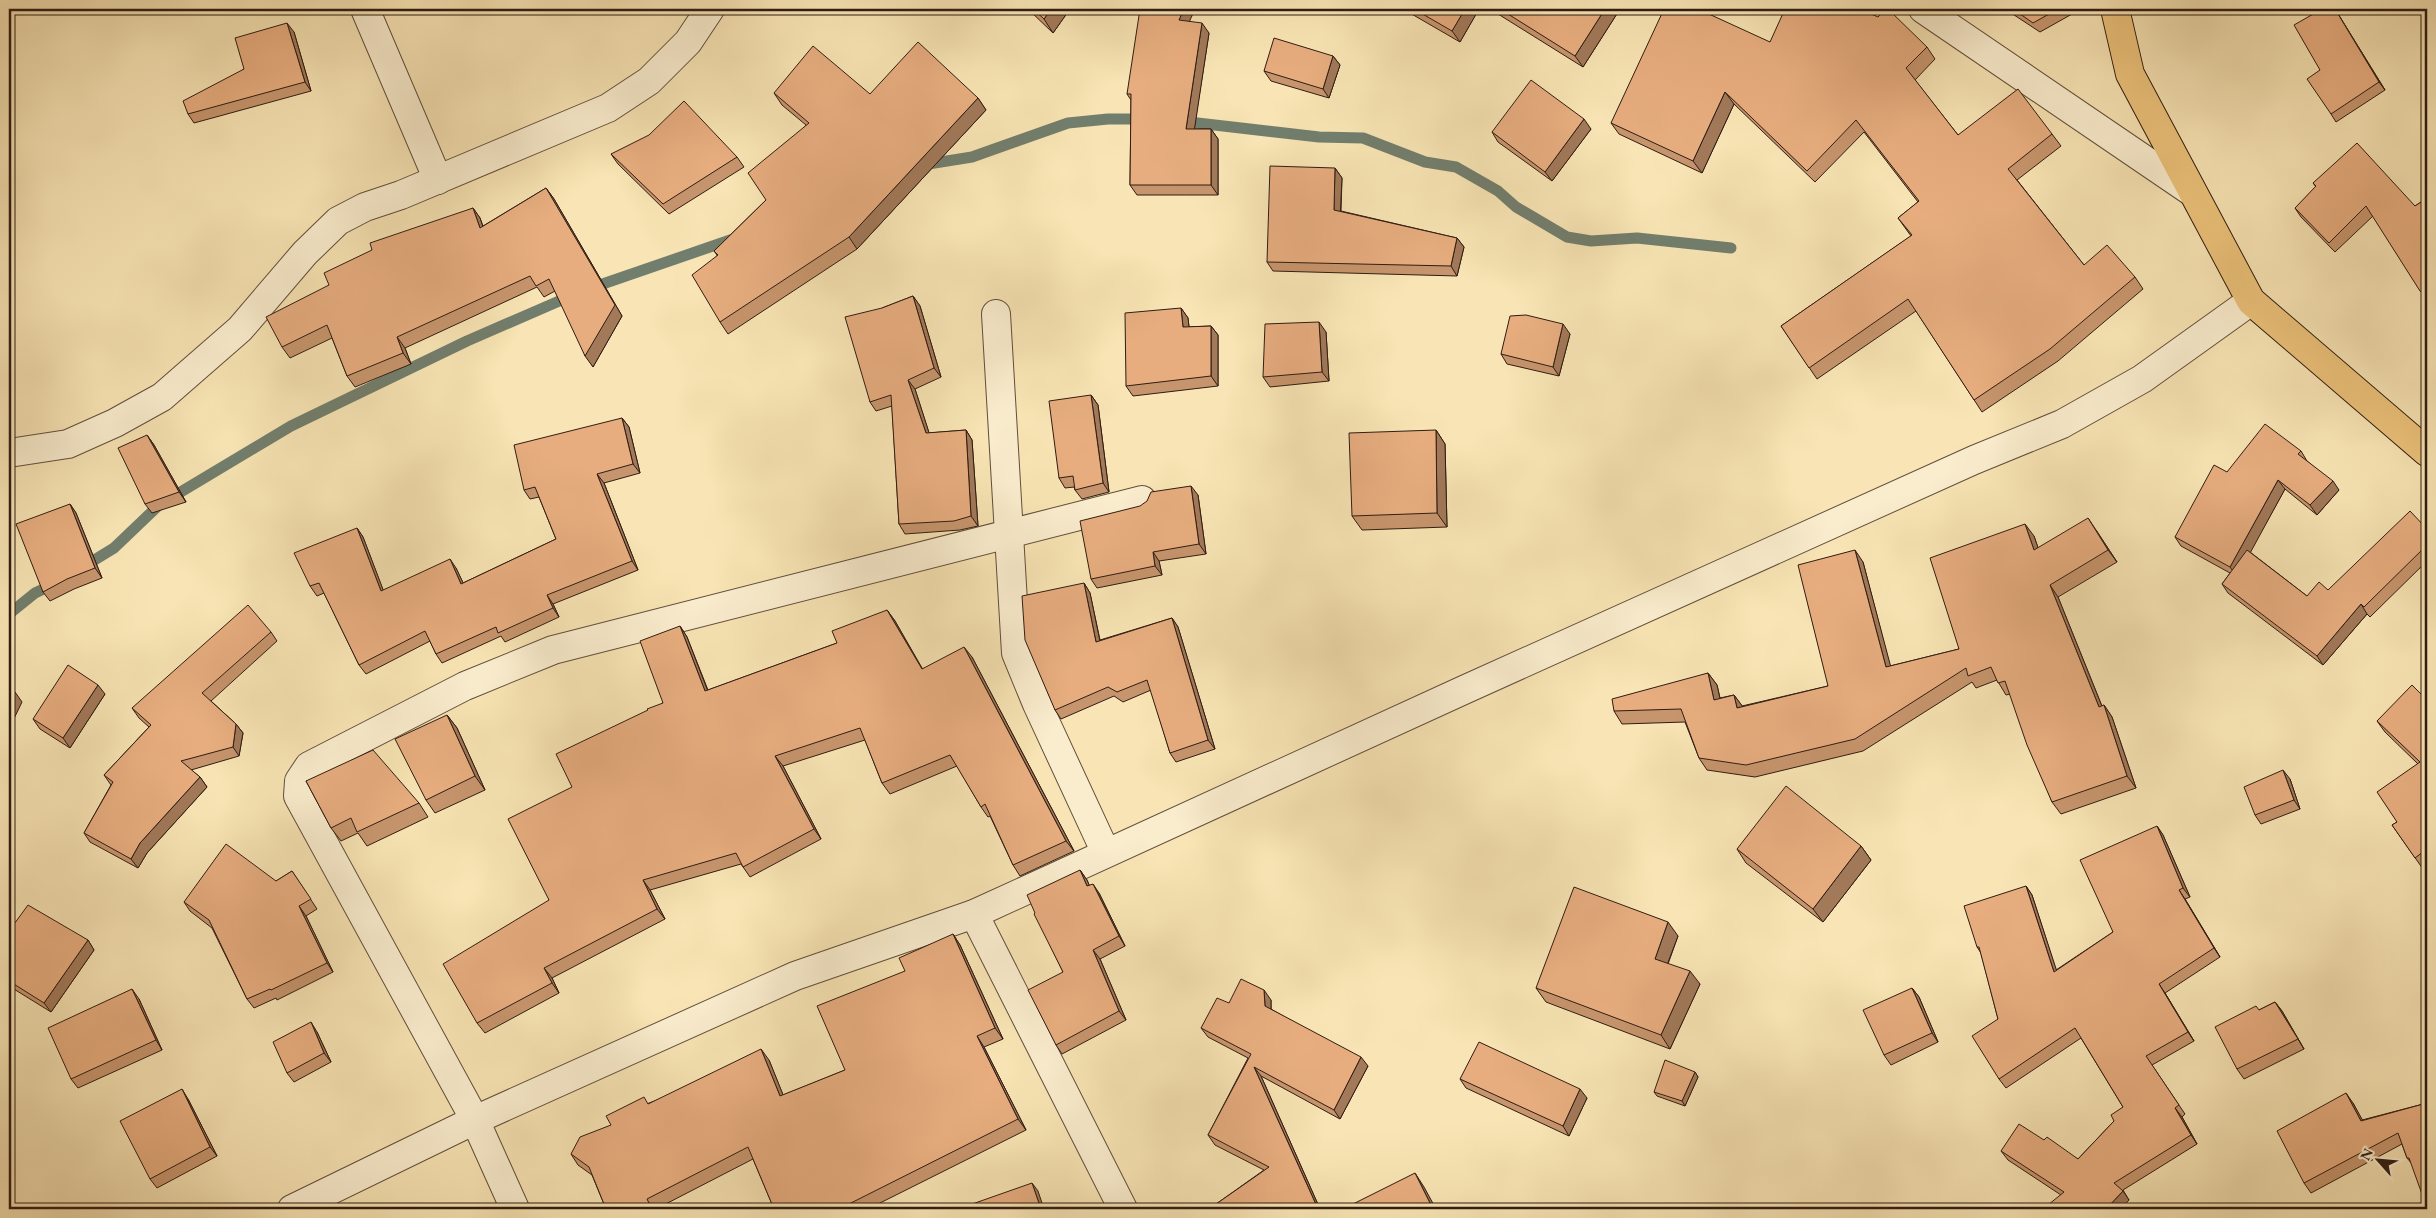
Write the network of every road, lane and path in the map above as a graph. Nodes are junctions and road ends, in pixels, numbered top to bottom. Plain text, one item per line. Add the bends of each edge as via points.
1 (365, 9) edge
2 (710, 9) edge
3 (1923, 9) edge
4 (2115, 9) edge
5 (438, 180) junction
6 (2192, 192) junction
7 (2251, 300) junction
8 (996, 314) dead end
9 (12, 446) edge
10 (2427, 452) edge
11 (1142, 500) dead end
12 (1008, 534) junction
13 (1106, 853) junction
14 (974, 914) junction
15 (475, 1120) junction
16 (292, 1209) edge
17 (515, 1209) edge
18 (1123, 1209) edge

1 - 5 street
2 - 5 street via 688,42 649,81 608,108
3 - 6 street
4 - 6 main road via 2130,74
5 - 9 street via 365,207 338,221 305,253 240,330 162,397 68,444
6 - 7 main road
7 - 10 main road
7 - 13 street via 2142,379 2062,424 1974,460
8 - 12 street
11 - 12 street
12 - 13 street via 1016,653
12 - 15 street via 553,650 465,686 308,766 299,781 298,796
13 - 14 street
14 - 15 street via 795,976
14 - 18 street
15 - 16 street
15 - 17 street

